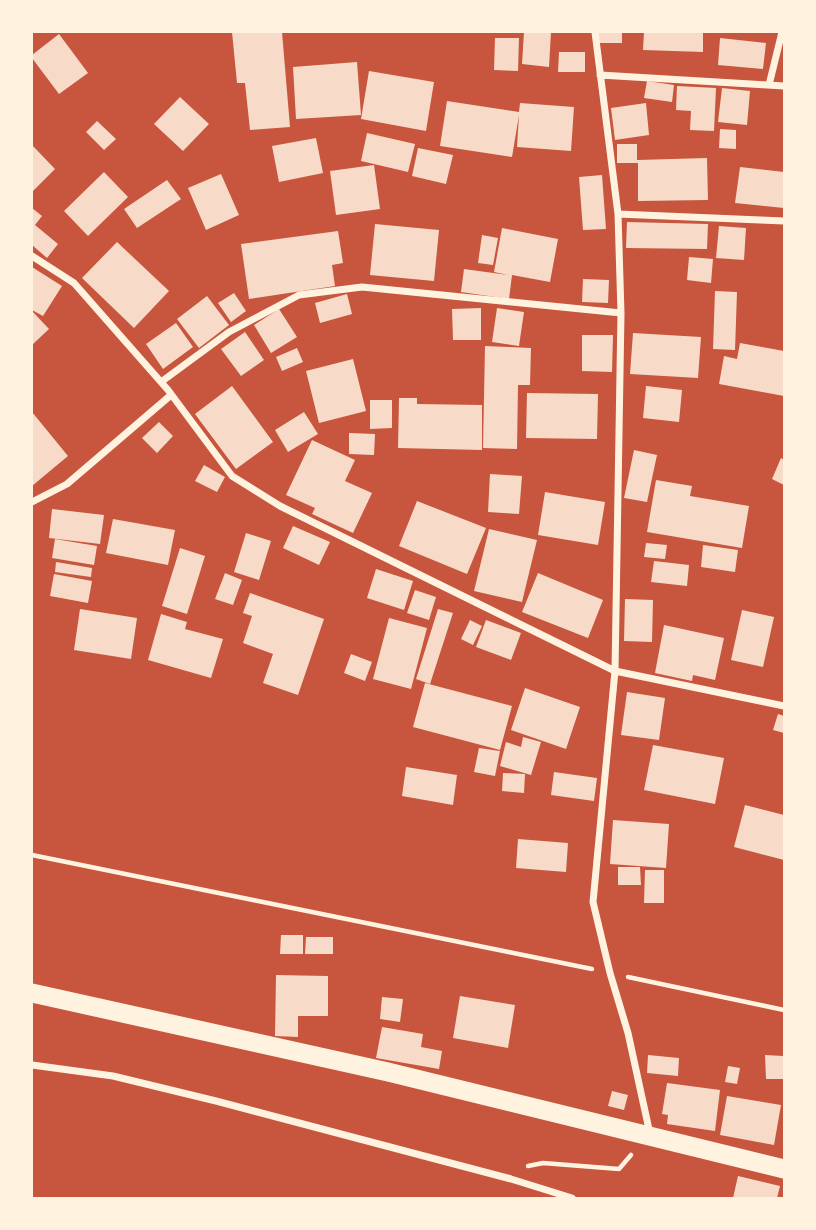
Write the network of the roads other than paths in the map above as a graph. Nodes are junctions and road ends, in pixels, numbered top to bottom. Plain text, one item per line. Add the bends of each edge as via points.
1 (595, 32) edge
2 (782, 32) edge
3 (600, 75) junction
4 (769, 85) junction
5 (785, 86) edge
6 (618, 214) junction
7 (785, 221) edge
8 (32, 256) edge
9 (621, 313) junction
10 (161, 382) junction
11 (171, 395) junction
12 (32, 502) edge
13 (615, 671) junction
14 (785, 706) edge
15 (32, 993) edge
16 (32, 1065) edge
17 (650, 1134) junction
18 (785, 1169) edge
19 (572, 1199) edge

1 - 3 street
2 - 4 street
3 - 4 street
3 - 6 street
4 - 5 street
6 - 7 street
6 - 9 street
8 - 10 street via 74,283
9 - 10 street via 362,287 299,295 229,332
9 - 13 street
10 - 11 street
11 - 12 street via 68,484
11 - 13 street via 232,476 280,506
13 - 14 street
13 - 17 street via 593,902
15 - 17 highway
16 - 19 street via 126,1079
17 - 18 highway

